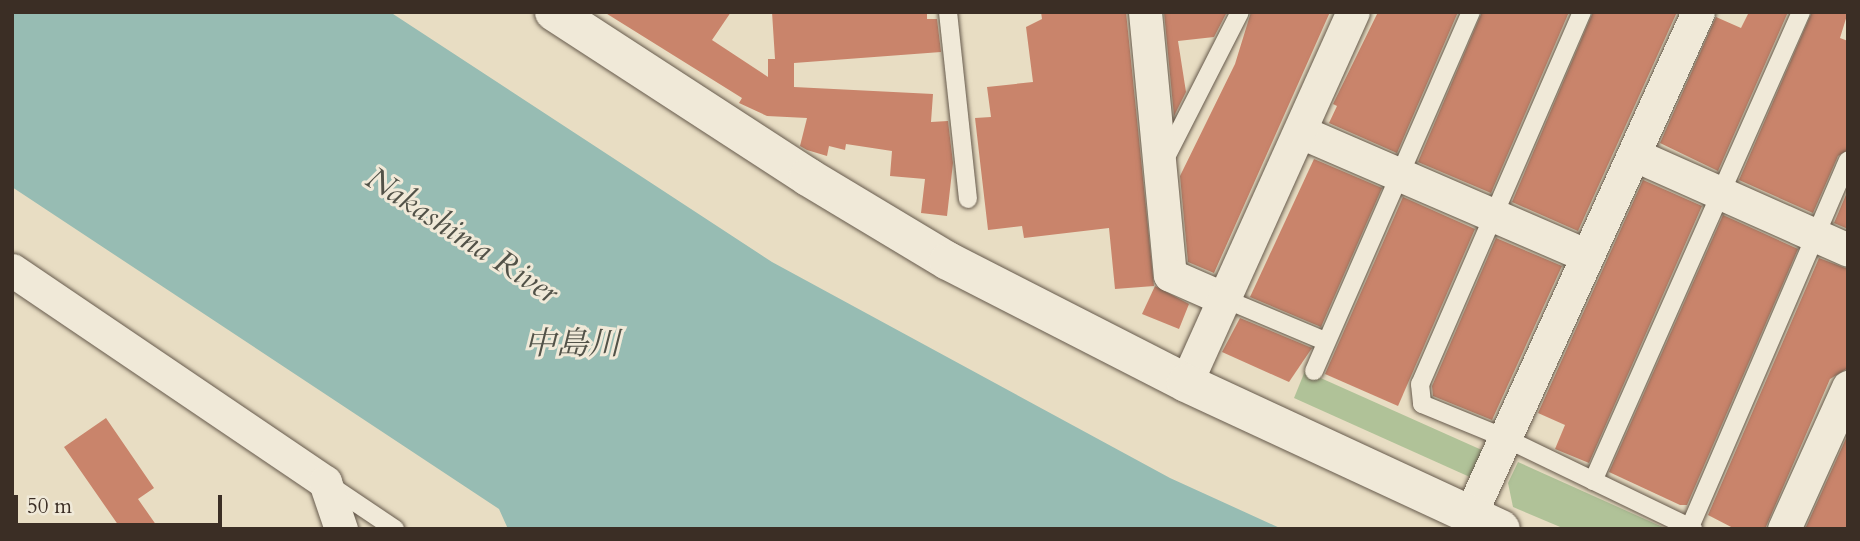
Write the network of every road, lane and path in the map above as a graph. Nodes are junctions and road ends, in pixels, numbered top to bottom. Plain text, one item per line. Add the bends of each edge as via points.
1 (554, 12) edge
2 (947, 12) edge
3 (1145, 12) edge
4 (1240, 12) edge
5 (1353, 12) edge
6 (1471, 12) edge
7 (1582, 12) edge
8 (1698, 12) edge
9 (1801, 12) edge
10 (1301, 132) junction
11 (1635, 155) junction
12 (1848, 161) edge
13 (1160, 170) junction
14 (1400, 175) junction
15 (1721, 194) junction
16 (968, 199) dead end
17 (1495, 216) junction
18 (1814, 235) junction
19 (1848, 250) edge
20 (1587, 256) junction
21 (12, 270) edge
22 (1226, 299) junction
23 (1325, 341) junction
24 (1314, 371) dead end
25 (1186, 383) junction
26 (1848, 387) edge
27 (1505, 438) junction
28 (1593, 481) junction
29 (326, 482) junction
30 (1486, 522) edge
31 (1691, 528) edge
32 (341, 529) edge
33 (395, 529) edge
34 (1784, 529) edge

1 - 25 street via 808,177 948,261
2 - 16 lane
3 - 13 street
4 - 13 lane
5 - 10 street
6 - 14 lane
7 - 17 lane
8 - 11 street
9 - 15 lane
10 - 14 street
10 - 22 street
11 - 15 street
11 - 20 street
12 - 18 lane
13 - 22 street via 1170,275
14 - 17 street
14 - 23 lane
15 - 18 street
15 - 28 lane
17 - 20 street
17 - 27 lane via 1420,384 1422,404
18 - 19 street
18 - 31 lane
20 - 27 street
21 - 29 street
22 - 23 lane
22 - 25 street
23 - 24 lane
25 - 30 street
26 - 34 street
27 - 28 lane
27 - 30 street
28 - 31 lane
29 - 32 street
29 - 33 lane

